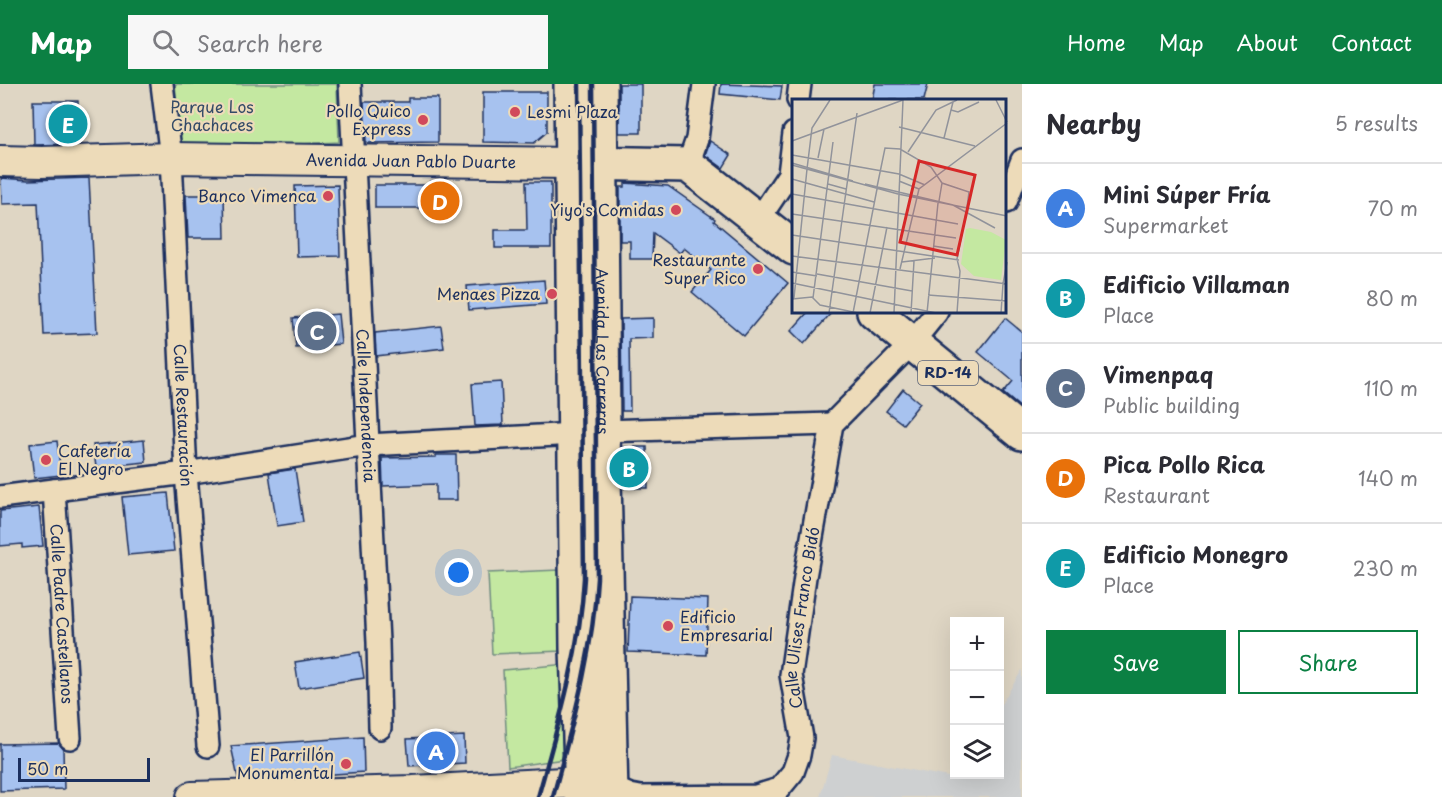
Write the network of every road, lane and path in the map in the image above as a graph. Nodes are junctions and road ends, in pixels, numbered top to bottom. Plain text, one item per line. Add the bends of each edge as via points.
1 (162, 84) edge
2 (350, 84) edge
3 (572, 84) edge
4 (600, 84) edge
5 (704, 84) edge
6 (800, 84) edge
7 (798, 99) edge
8 (792, 149) edge
9 (171, 158) junction
10 (1022, 160) edge
11 (0, 161) edge
12 (354, 162) junction
13 (586, 163) junction
14 (688, 165) junction
15 (1007, 197) edge
16 (759, 219) junction
17 (792, 246) edge
18 (876, 314) edge
19 (935, 314) edge
20 (912, 343) junction
21 (832, 424) junction
22 (589, 433) junction
23 (1022, 433) edge
24 (368, 445) junction
25 (186, 473) junction
26 (54, 490) junction
27 (0, 497) edge
28 (380, 728) dead end
29 (70, 738) dead end
30 (208, 746) dead end
31 (596, 791) edge
32 (192, 797) edge

1 - 9 street, Calle Restauración
2 - 12 street, Calle Independencia
3 - 13 main road, Avenida Las Carreras
4 - 13 main road, Avenida Las Carreras
5 - 14 street via 697,139
6 - 7 street
8 - 16 street via 789,174
9 - 11 main road, Avenida Juan Pablo Duarte
9 - 12 main road, Avenida Juan Pablo Duarte
9 - 25 street, Calle Restauración
10 - 15 street
12 - 13 main road, Avenida Juan Pablo Duarte
12 - 24 street, Calle Independencia
13 - 14 main road, Avenida Juan Pablo Duarte
13 - 22 main road, Avenida Las Carreras
14 - 16 main road
16 - 17 main road
18 - 20 main road, RD-14
19 - 20 street
20 - 21 street
20 - 23 main road, RD-14
21 - 22 street
21 - 31 street, Calle Ulises Franco Bidó via 791,675 802,738 793,772 779,789 756,796 640,797
22 - 24 street
22 - 31 main road, Avenida Las Carreras
24 - 25 street
24 - 28 street, Calle Independencia
25 - 26 street
25 - 30 street, Calle Restauración
26 - 27 street
26 - 29 street, Calle Padre Castellanos
31 - 32 main road

